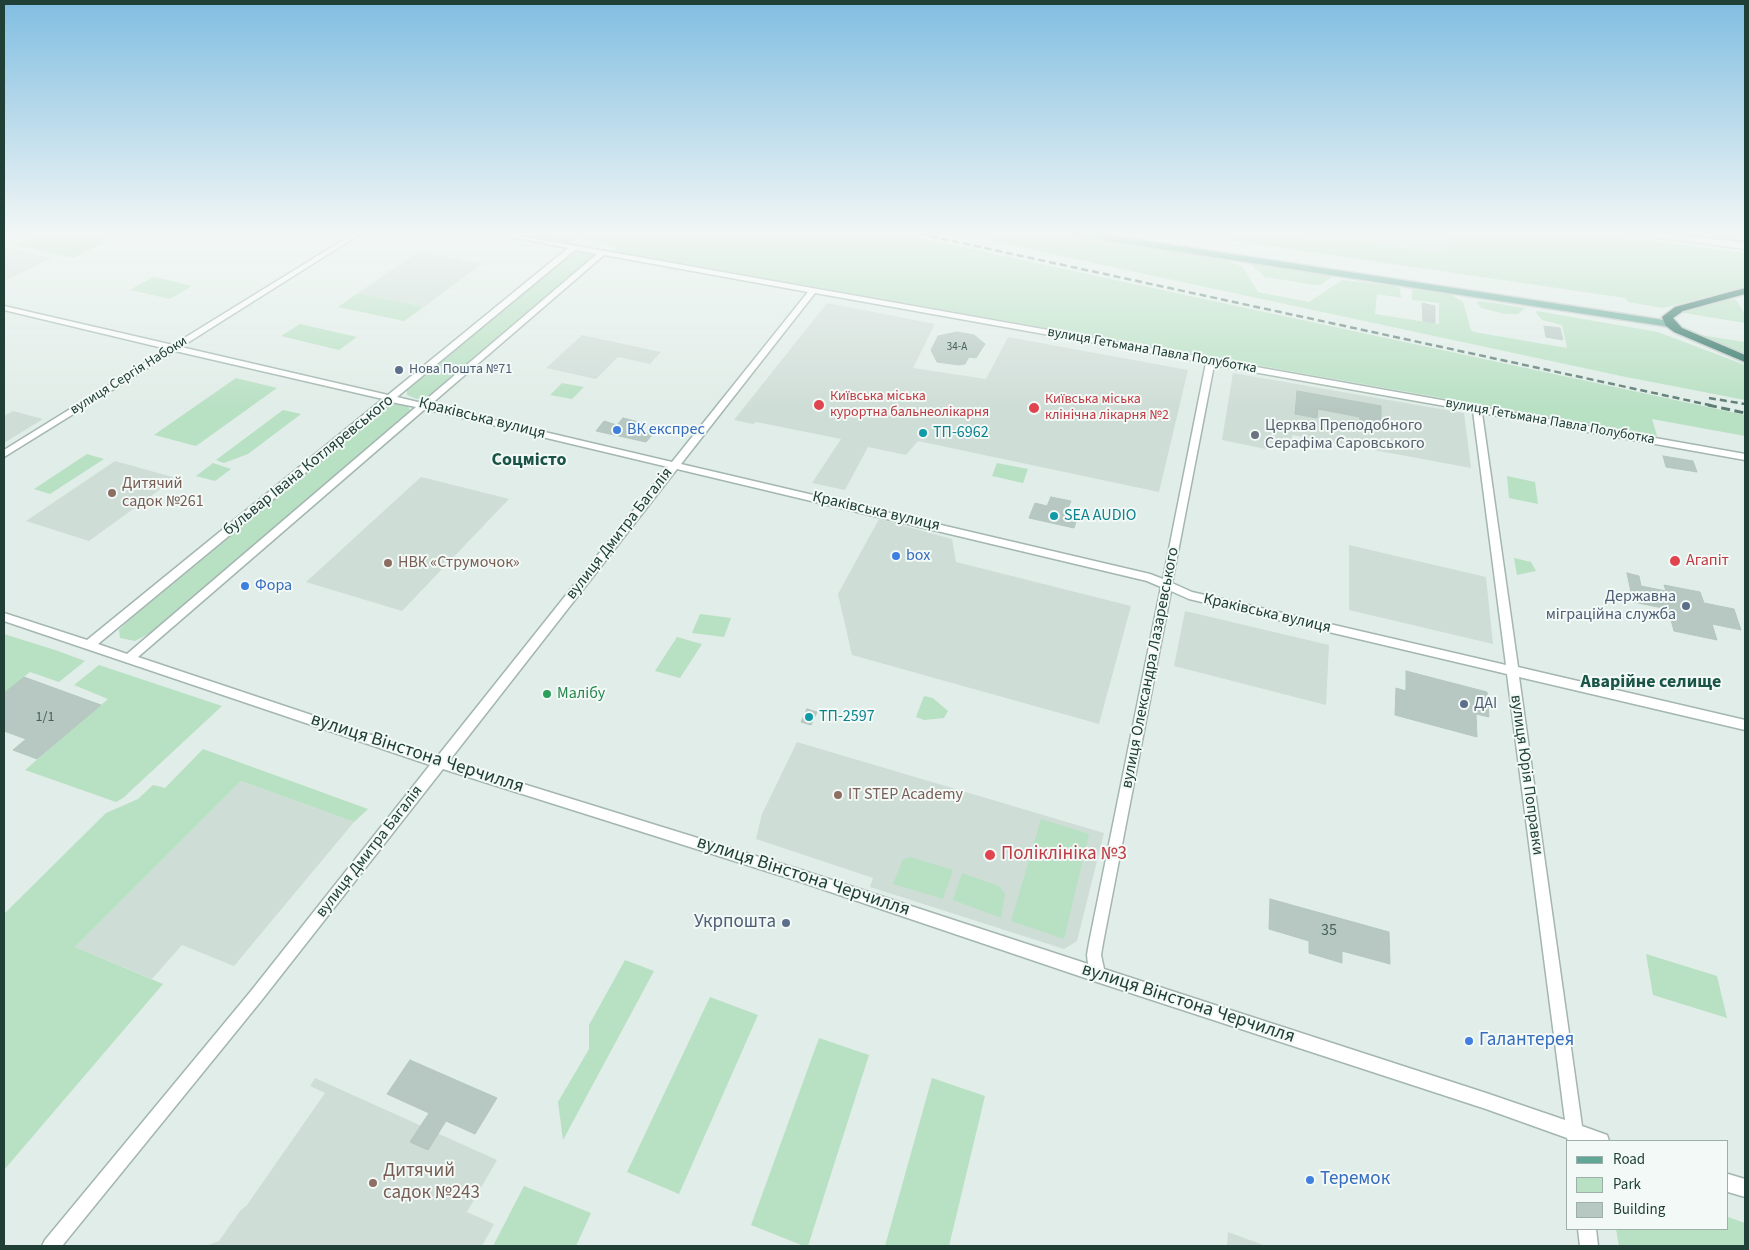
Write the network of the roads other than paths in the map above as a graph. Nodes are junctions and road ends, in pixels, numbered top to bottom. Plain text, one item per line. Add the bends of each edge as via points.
1 (263, 292) edge
2 (519, 292) edge
3 (556, 292) edge
4 (811, 292) edge
5 (826, 292) edge
6 (1480, 292) edge
7 (1496, 292) edge
8 (1740, 292) edge
9 (4, 308) edge
10 (1669, 320) junction
11 (175, 347) junction
12 (1745, 359) edge
13 (1211, 361) junction
14 (392, 397) junction
15 (425, 405) junction
16 (1477, 408) junction
17 (4, 454) edge
18 (1745, 457) edge
19 (674, 466) junction
20 (1167, 587) junction
21 (4, 617) edge
22 (89, 646) junction
23 (129, 659) junction
24 (1513, 673) junction
25 (1745, 725) edge
26 (440, 762) junction
27 (1097, 975) junction
28 (1575, 1137) edge
29 (1594, 1140) edge
30 (1729, 1182) edge
31 (1745, 1188) edge
32 (1587, 1230) edge
33 (51, 1246) edge
34 (1589, 1246) edge

1 - 11 street, вулиця Сергія Набоки
2 - 14 street, бульвар Івана Котляревського
3 - 15 street, бульвар Івана Котляревського
4 - 19 street, вулиця Дмитра Багалія
5 - 13 street, вулиця Гетьмана Павла Полуботка
6 - 10 main road
7 - 10 main road
8 - 10 highway via 1679,309
9 - 11 street, Краківська вулиця
10 - 12 highway via 1687,335
11 - 14 street, Краківська вулиця
11 - 17 street, вулиця Сергія Набоки
13 - 16 street, вулиця Гетьмана Павла Полуботка
13 - 20 street, вулиця Олександра Лазаревського
14 - 15 street, Краківська вулиця
14 - 22 street, бульвар Івана Котляревського
15 - 19 street, Краківська вулиця
15 - 23 street, бульвар Івана Котляревського
16 - 18 street, вулиця Гетьмана Павла Полуботка
16 - 24 street, вулиця Юрія Поправки
19 - 20 street, Краківська вулиця via 1150,578
19 - 26 street, вулиця Дмитра Багалія
20 - 24 street, Краківська вулиця via 1189,596
20 - 27 street, вулиця Олександра Лазаревського via 1096,943
21 - 22 street, вулиця Вінстона Черчилля
22 - 23 street, вулиця Вінстона Черчилля
23 - 26 street, вулиця Вінстона Черчилля
24 - 25 street, Краківська вулиця
24 - 28 street, вулиця Юрія Поправки
26 - 27 street, вулиця Вінстона Черчилля via 800,876
26 - 33 street, вулиця Дмитра Багалія via 256,996
27 - 28 street, вулиця Вінстона Черчилля via 1486,1101
28 - 29 street, вулиця Вінстона Черчилля
30 - 31 street
32 - 34 street

